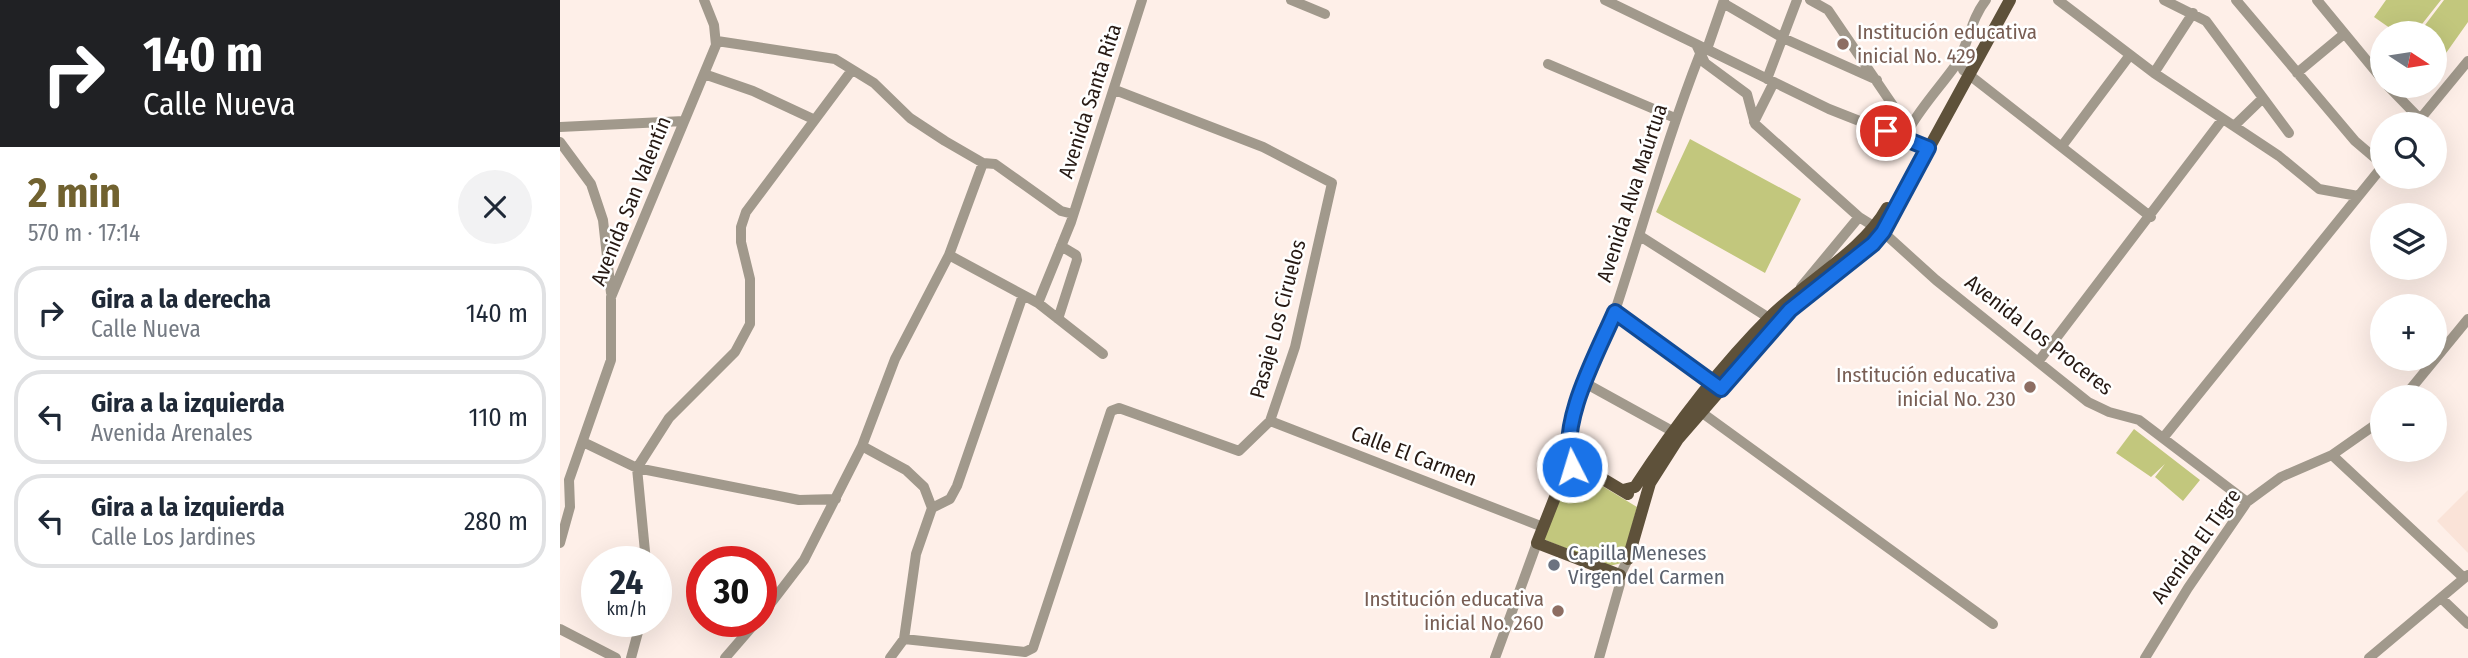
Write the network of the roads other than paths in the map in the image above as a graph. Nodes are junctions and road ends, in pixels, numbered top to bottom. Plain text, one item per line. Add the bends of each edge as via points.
1 (704, 0) edge
2 (1142, 0) edge
3 (1605, 0) edge
4 (1797, 0) edge
5 (1811, 0) edge
6 (2001, 0) edge
7 (2010, 0) edge
8 (2058, 0) edge
9 (2236, 0) edge
10 (2317, 0) edge
11 (1295, 1) edge
12 (1724, 1) edge
13 (1984, 1) edge
14 (2172, 2) edge
15 (2193, 13) junction
16 (1325, 15) dead end
17 (2344, 34) junction
18 (1783, 38) junction
19 (717, 41) junction
20 (1701, 49) junction
21 (2130, 55) junction
22 (2468, 61) edge
23 (1548, 64) dead end
24 (2370, 65) edge
25 (852, 70) junction
26 (1966, 72) junction
27 (2154, 73) junction
28 (2297, 73) junction
29 (704, 74) junction
30 (1877, 80) junction
31 (1771, 81) junction
32 (1115, 90) junction
33 (2263, 98) junction
34 (2398, 98) edge
35 (2410, 112) edge
36 (2426, 112) edge
37 (1675, 118) junction
38 (813, 119) junction
39 (2222, 120) junction
40 (684, 121) junction
41 (1754, 122) junction
42 (2234, 126) junction
43 (560, 127) edge
44 (1907, 133) junction
45 (2289, 133) dead end
46 (560, 142) edge
47 (2062, 146) junction
48 (1925, 147) junction
49 (2370, 155) edge
50 (983, 163) junction
51 (2370, 181) edge
52 (2358, 196) junction
53 (1073, 214) junction
54 (2151, 217) junction
55 (1859, 218) junction
56 (1879, 229) junction
57 (1640, 236) junction
58 (1061, 246) junction
59 (949, 255) junction
60 (1800, 289) junction
61 (1023, 295) junction
62 (611, 296) junction
63 (1038, 303) junction
64 (1615, 312) junction
65 (1769, 318) junction
66 (1058, 319) junction
67 (2468, 319) edge
68 (1103, 354) dead end
69 (2038, 362) junction
70 (1584, 383) junction
71 (1717, 384) junction
72 (2414, 385) edge
73 (1701, 412) junction
74 (1270, 421) junction
75 (2370, 428) edge
76 (1672, 431) junction
77 (2163, 438) junction
78 (583, 442) junction
79 (862, 446) junction
80 (2332, 455) junction
81 (1572, 467) junction
82 (637, 468) junction
83 (1623, 490) junction
84 (836, 499) junction
85 (2247, 502) junction
86 (1643, 504) junction
87 (932, 508) junction
88 (1543, 527) junction
89 (560, 543) edge
90 (1537, 543) junction
91 (644, 546) edge
92 (1628, 559) joint
93 (1620, 575) junction
94 (2466, 576) edge
95 (777, 595) edge
96 (2442, 600) junction
97 (1993, 624) dead end
98 (2468, 624) edge
99 (560, 629) edge
100 (637, 637) edge
101 (743, 637) edge
102 (904, 639) junction
103 (616, 658) edge
104 (631, 658) edge
105 (725, 658) edge
106 (890, 658) edge
107 (1495, 658) edge
108 (1600, 658) edge
109 (2145, 658) edge
110 (2370, 658) edge

1 - 19 street
2 - 32 street, Avenida Santa Rita
3 - 20 street
4 - 18 street
5 - 30 street via 1828,10
6 - 26 main road
7 - 26 main road
8 - 21 street
9 - 28 street
10 - 17 street
11 - 16 street
12 - 18 street
12 - 20 street, Avenida Alva Maúrtua
13 - 44 street via 1956,64 1929,95
14 - 15 street
15 - 27 street
15 - 33 street via 2206,21
17 - 24 street
17 - 28 street
18 - 30 street
18 - 31 street
19 - 25 street via 821,55
19 - 29 street, Avenida San Valentín
20 - 31 street
20 - 37 street, Avenida Alva Maúrtua
20 - 41 street via 1705,63 1747,94
21 - 27 street
21 - 47 street
22 - 36 street
23 - 37 street
25 - 38 street
25 - 50 street via 874,83 910,118
26 - 47 street
26 - 48 main road
27 - 39 street
28 - 49 street
29 - 38 street
29 - 40 street, Avenida San Valentín
30 - 44 street
31 - 41 street
31 - 44 street via 1829,109
32 - 53 street, Avenida Santa Rita
32 - 74 street, Pasaje Los Ciruelos via 1263,147 1332,185 1295,347
33 - 42 street
33 - 45 street
34 - 35 street
37 - 57 street, Avenida Alva Maúrtua
38 - 82 street via 746,212 741,226 751,307 744,339 669,418
39 - 42 street
39 - 54 street
40 - 43 street
40 - 62 street, Avenida San Valentín
41 - 55 street, Avenida Los Proceres
42 - 52 street via 2319,189
44 - 48 street
46 - 62 street via 591,184 603,220
47 - 54 street
48 - 56 main road
50 - 53 street via 995,164 1061,211
50 - 59 street
51 - 52 street
52 - 77 street
53 - 58 street, Avenida Santa Rita
54 - 69 street
55 - 56 street, Avenida Los Proceres
55 - 60 street
56 - 60 main road
56 - 69 street, Avenida Los Proceres
56 - 71 main road via 1861,255 1790,310
57 - 64 street, Avenida Alva Maúrtua
57 - 65 street
58 - 63 street, Avenida Santa Rita
58 - 66 street via 1077,260
59 - 61 street
59 - 79 street via 895,359
60 - 65 main road
61 - 63 street
61 - 87 street via 957,486 950,499
62 - 78 street, Avenida San Valentín via 611,360
63 - 66 street
64 - 70 street, Avenida Alva Maúrtua
64 - 71 street
65 - 71 main road
66 - 68 street
67 - 72 street
69 - 77 street, Avenida Los Proceres via 2088,402 2139,420
70 - 76 street
70 - 81 street, Avenida Alva Maúrtua via 1568,440
71 - 73 main road
71 - 76 main road
73 - 86 main road via 1650,483
73 - 97 street
74 - 88 street, Calle El Carmen
74 - 102 street, Pasaje Los Ciruelos via 1239,451 1119,408 1111,411 1033,648 1025,652
75 - 80 street, Avenida El Tigre
76 - 83 main road via 1635,487
77 - 85 street, Avenida Los Proceres
78 - 82 street
78 - 89 street, Avenida San Valentín via 569,480 570,507
79 - 84 street
79 - 87 street via 906,470 924,487
80 - 85 street, Avenida El Tigre via 2281,477
80 - 94 street
81 - 83 main road via 1583,467
81 - 88 main road via 1563,477
82 - 84 street via 799,500
82 - 91 street
83 - 86 main road
84 - 95 street via 804,560
85 - 109 street, Avenida El Tigre
86 - 92 main road
87 - 102 street via 916,554
88 - 90 main road
90 - 93 main road
90 - 107 street
92 - 93 street
93 - 108 street
94 - 96 street
96 - 98 street
96 - 110 street
99 - 103 street
100 - 104 street
101 - 105 street
102 - 106 street

